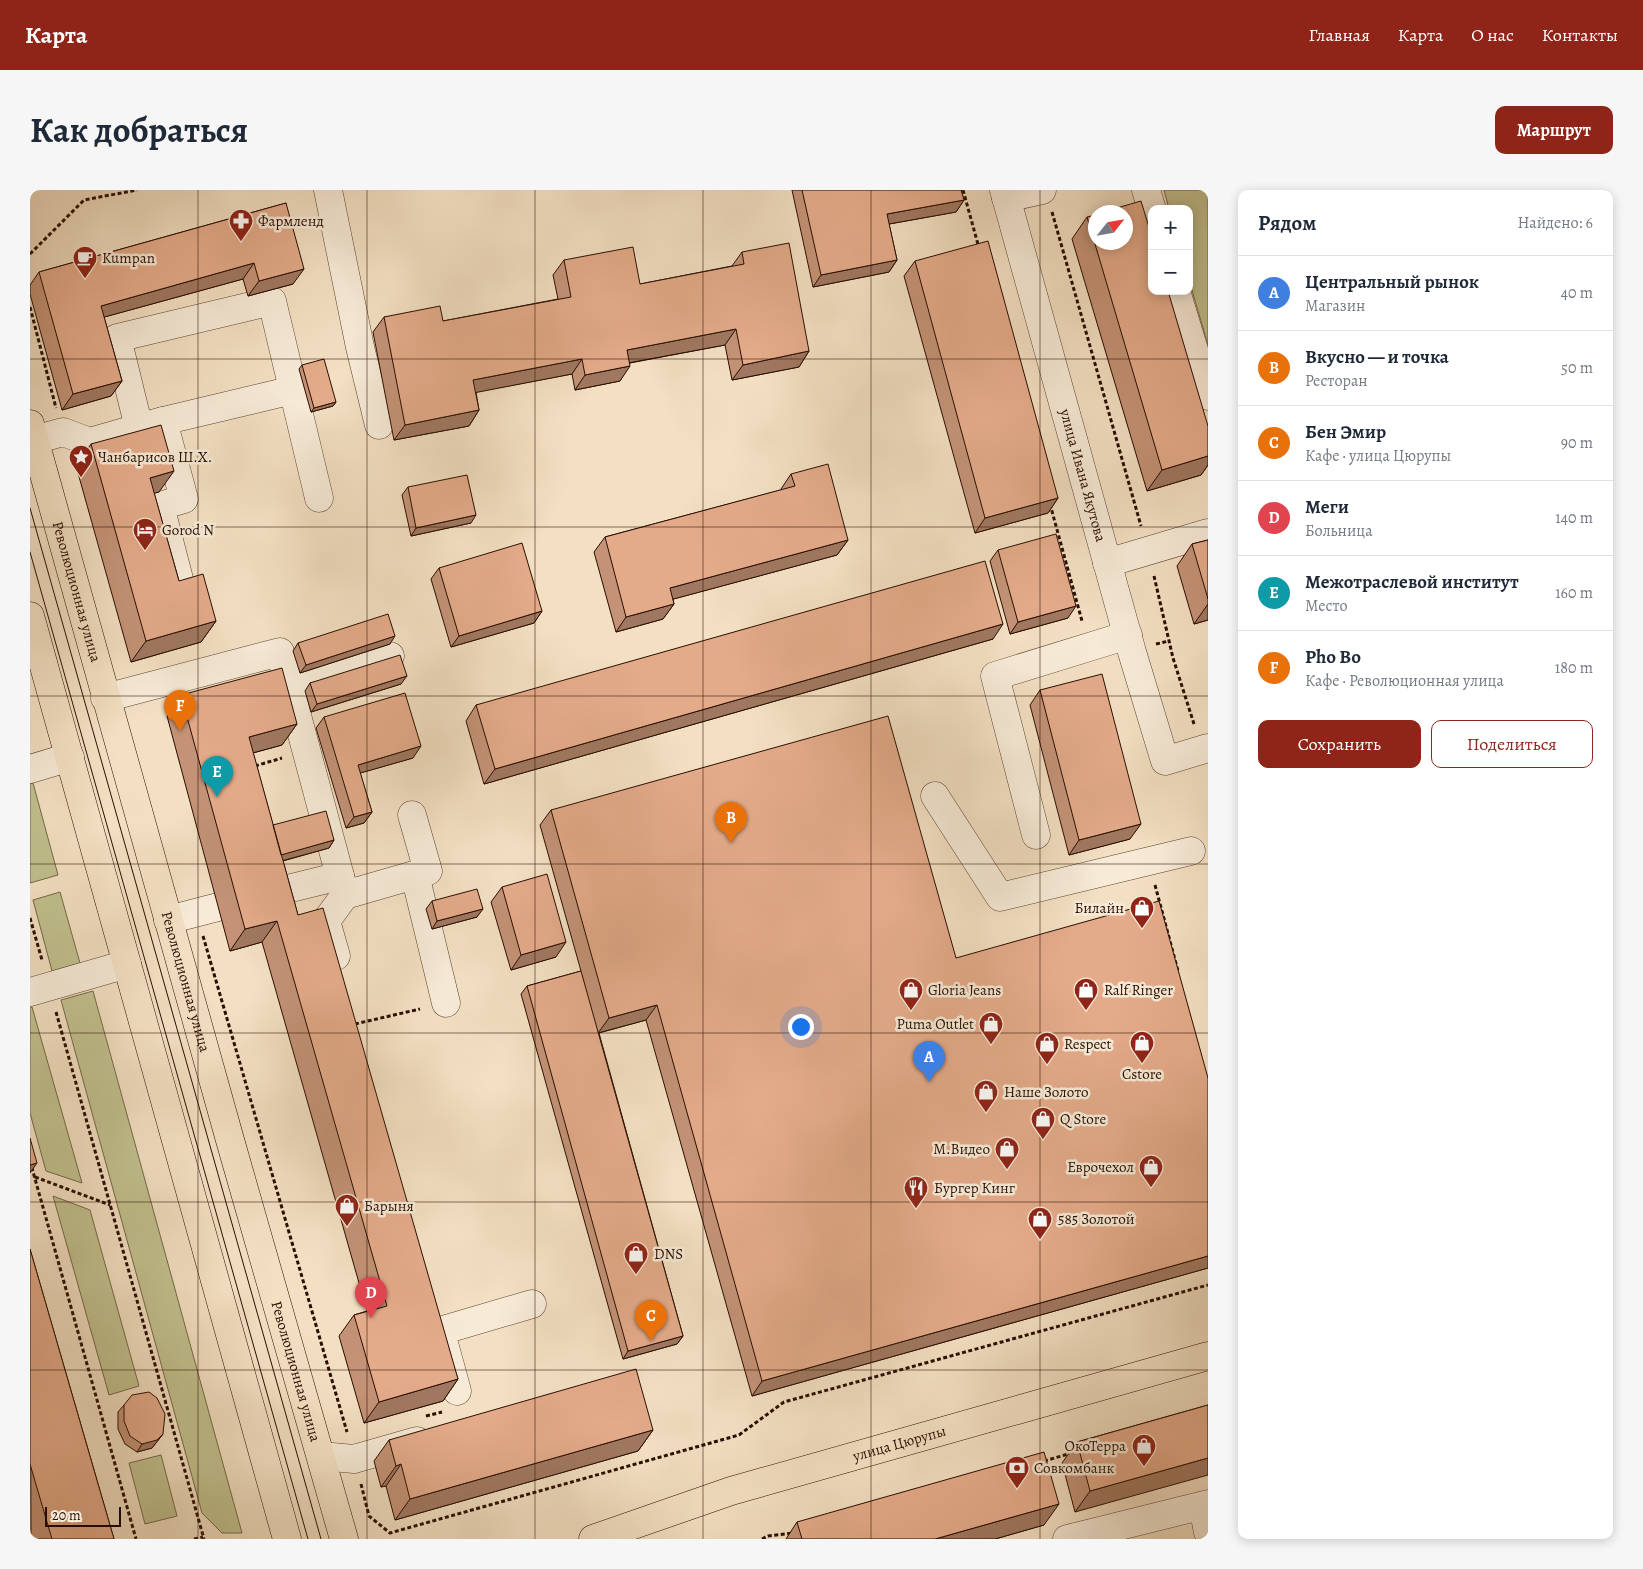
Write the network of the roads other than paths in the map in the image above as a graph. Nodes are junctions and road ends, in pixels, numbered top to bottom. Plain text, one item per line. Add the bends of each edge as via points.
1 (328, 190) edge
2 (1146, 190) edge
3 (1005, 194) edge
4 (1046, 200) edge
5 (1150, 205) edge
6 (1177, 295) edge
7 (294, 390) junction
8 (1208, 396) edge
9 (151, 424) junction
10 (379, 425) dead end
11 (32, 432) edge
12 (319, 498) dead end
13 (1208, 533) edge
14 (1107, 563) junction
15 (180, 583) edge
16 (30, 616) edge
17 (1128, 635) junction
18 (390, 656) edge
19 (289, 686) junction
20 (105, 698) junction
21 (1208, 748) edge
22 (70, 757) junction
23 (30, 769) edge
24 (934, 796) dead end
25 (412, 815) dead end
26 (1036, 835) dead end
27 (1191, 851) dead end
28 (415, 875) junction
29 (343, 886) junction
30 (271, 893) edge
31 (218, 907) dead end
32 (168, 920) junction
33 (127, 964) junction
34 (342, 977) edge
35 (40, 989) edge
36 (446, 1002) road end
37 (532, 1304) dead end
38 (1208, 1356) edge
39 (457, 1391) edge
40 (437, 1435) edge
41 (321, 1456) junction
42 (1206, 1514) edge
43 (658, 1528) edge
44 (287, 1539) edge
45 (344, 1539) edge
46 (593, 1539) edge
47 (1067, 1539) edge

1 - 10 street
2 - 5 street
3 - 4 street
3 - 14 street, улица Ивана Якутова
6 - 8 street
7 - 9 street
7 - 9 street via 272,301 117,338
7 - 12 street
9 - 11 street via 90,442 62,432
9 - 15 street via 184,499 160,506
11 - 20 main road, Революционная улица
13 - 14 street
14 - 17 street, улица Ивана Якутова
16 - 22 main road
17 - 21 street, улица Ивана Якутова via 1165,761
17 - 26 street via 995,676
18 - 19 street
19 - 20 street via 280,652
19 - 29 street
20 - 32 main road, Революционная улица
22 - 23 street
22 - 33 main road
24 - 27 street via 1000,897
25 - 28 street via 428,871
28 - 29 street
28 - 36 street
29 - 30 street
29 - 34 street via 326,921
31 - 32 street
32 - 41 main road, Революционная улица
33 - 35 street
33 - 44 main road
37 - 39 street via 438,1322
38 - 43 main road, улица Цюрупы via 732,1491
40 - 41 street via 354,1459
41 - 45 main road, Революционная улица
42 - 47 street
43 - 46 main road, улица Цюрупы

